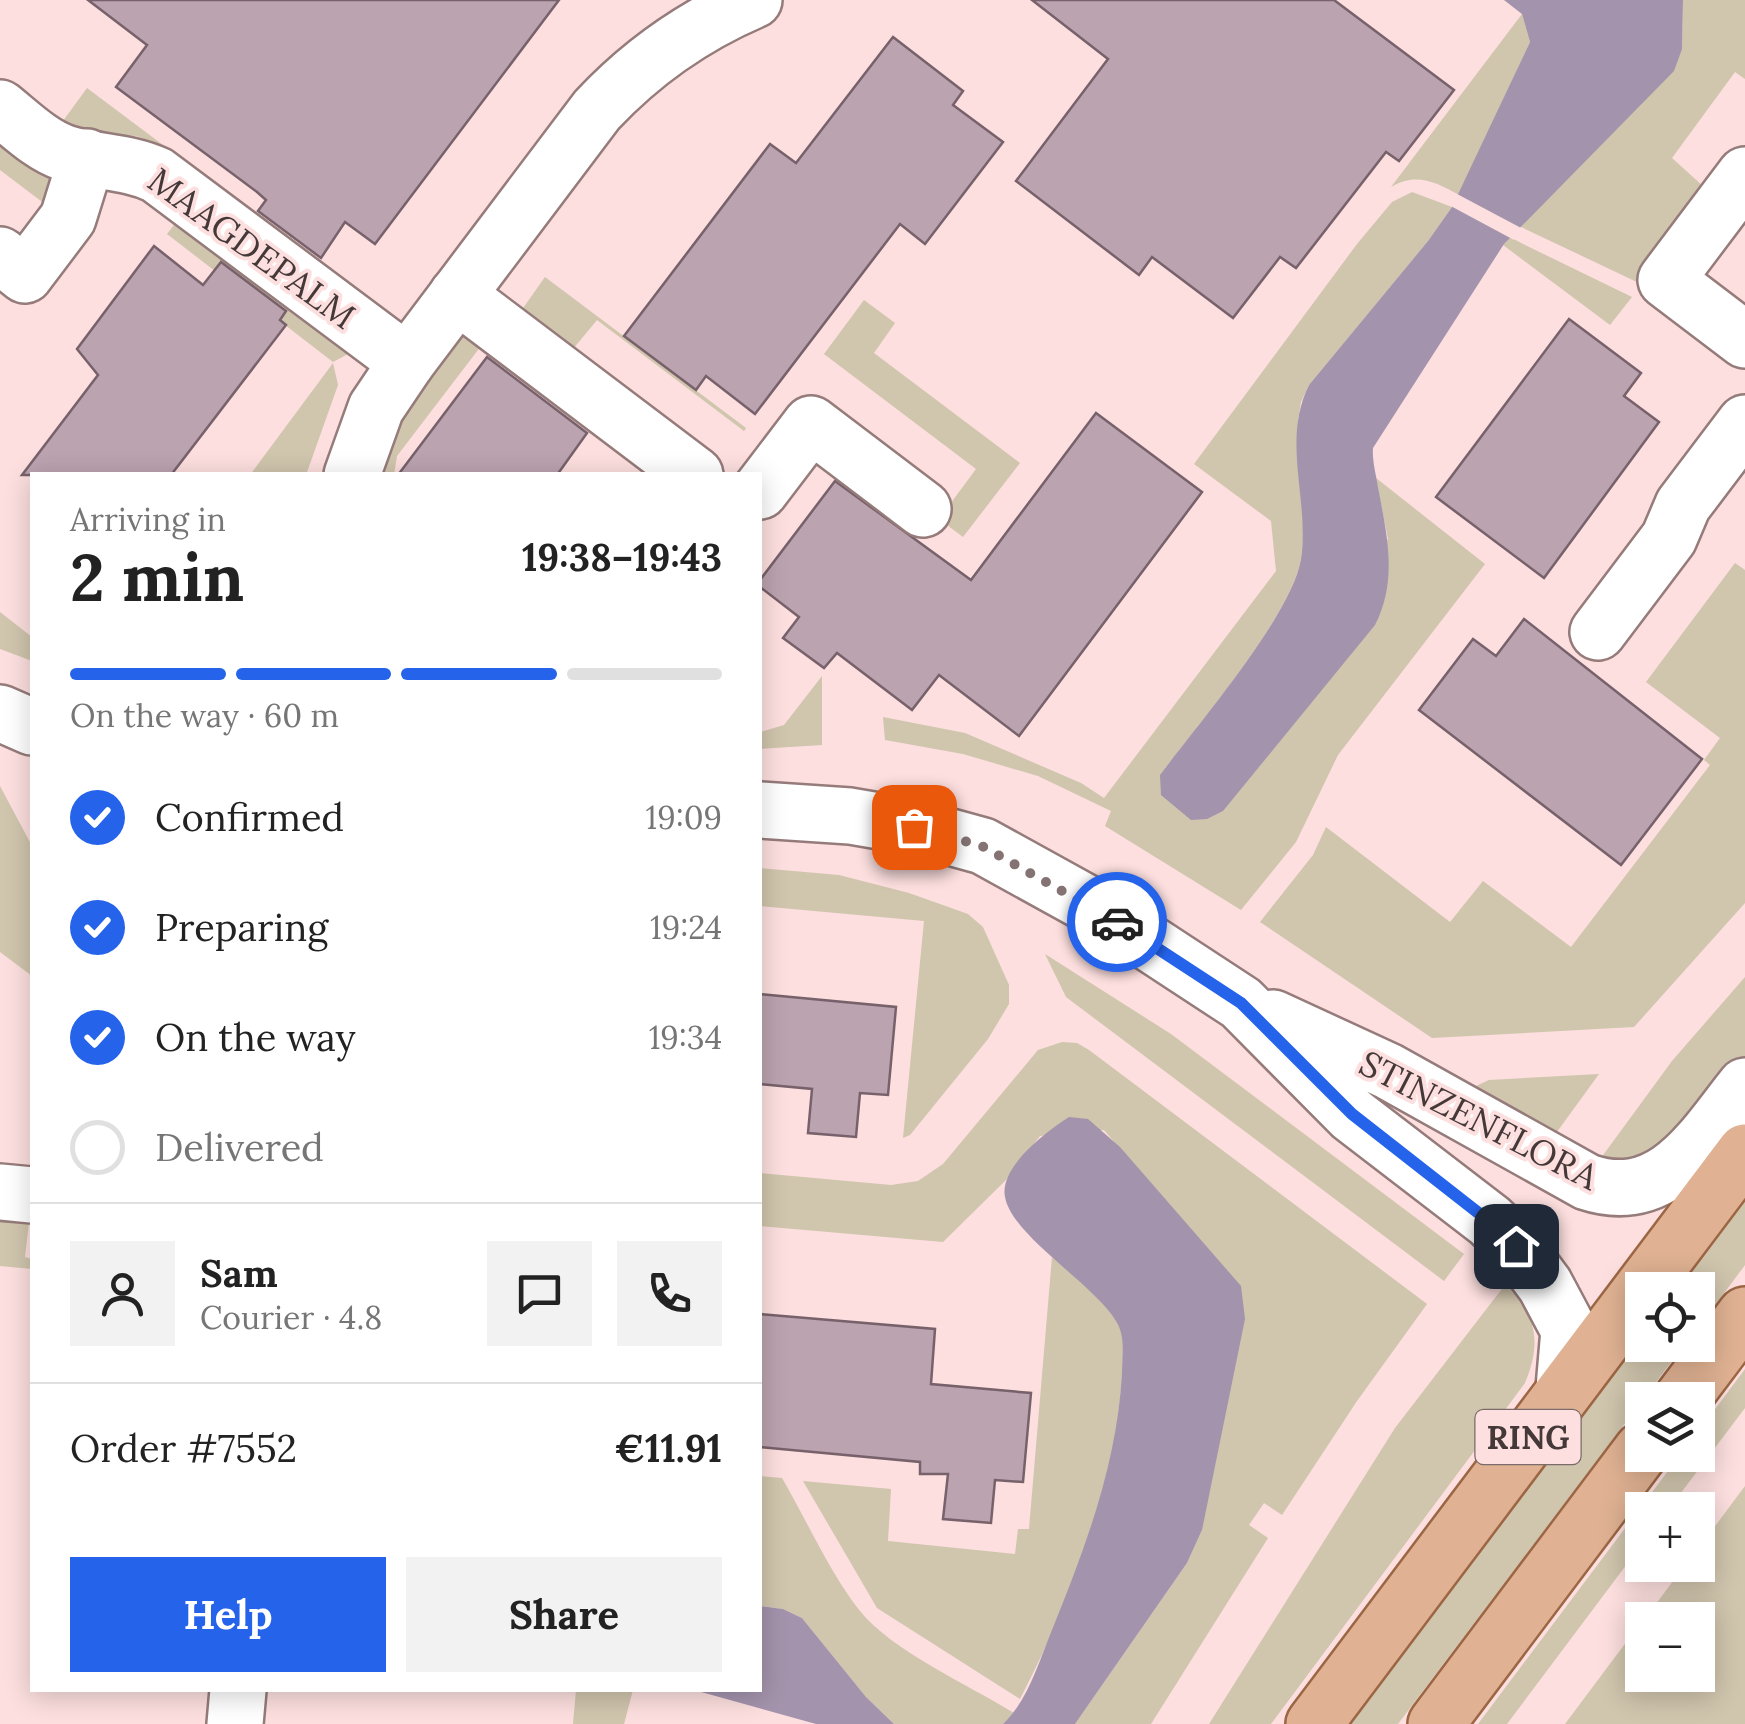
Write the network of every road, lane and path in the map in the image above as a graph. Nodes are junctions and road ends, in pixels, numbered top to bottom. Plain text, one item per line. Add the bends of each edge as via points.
1 (754, 0) edge
2 (0, 108) edge
3 (87, 157) junction
4 (1745, 175) edge
5 (0, 256) edge
6 (457, 296) junction
7 (1745, 340) edge
8 (406, 362) junction
9 (1745, 424) edge
10 (353, 472) edge
11 (692, 472) edge
12 (762, 488) edge
13 (923, 509) dead end
14 (1598, 632) dead end
15 (762, 810) edge
16 (1241, 1003) junction
17 (1745, 1086) edge
18 (1745, 1152) edge
19 (0, 1192) edge
20 (30, 1196) edge
21 (1745, 1315) edge
22 (1694, 1382) edge
23 (1564, 1388) junction
24 (1625, 1472) edge
25 (238, 1692) edge
26 (236, 1724) edge
27 (1314, 1724) edge
28 (1436, 1724) edge

1 - 6 street via 688,33 626,78
2 - 3 street, MAAGDEPALM via 47,145
3 - 5 street via 68,218 24,274
3 - 8 street, MAAGDEPALM via 157,174
4 - 7 street via 1666,280
6 - 8 street
6 - 11 street
8 - 10 street via 376,408
9 - 14 street
12 - 13 street via 811,424
15 - 16 street, STINZENFLORA via 850,816 982,846 1099,910
16 - 17 street, STINZENFLORA via 1388,1070 1587,1182 1614,1188 1641,1187 1666,1175
16 - 23 street, STINZENFLORA via 1352,1114 1516,1246 1568,1330
18 - 23 main road, RING
19 - 20 street
21 - 22 main road
23 - 27 main road, RING
24 - 28 main road, RING
25 - 26 street

